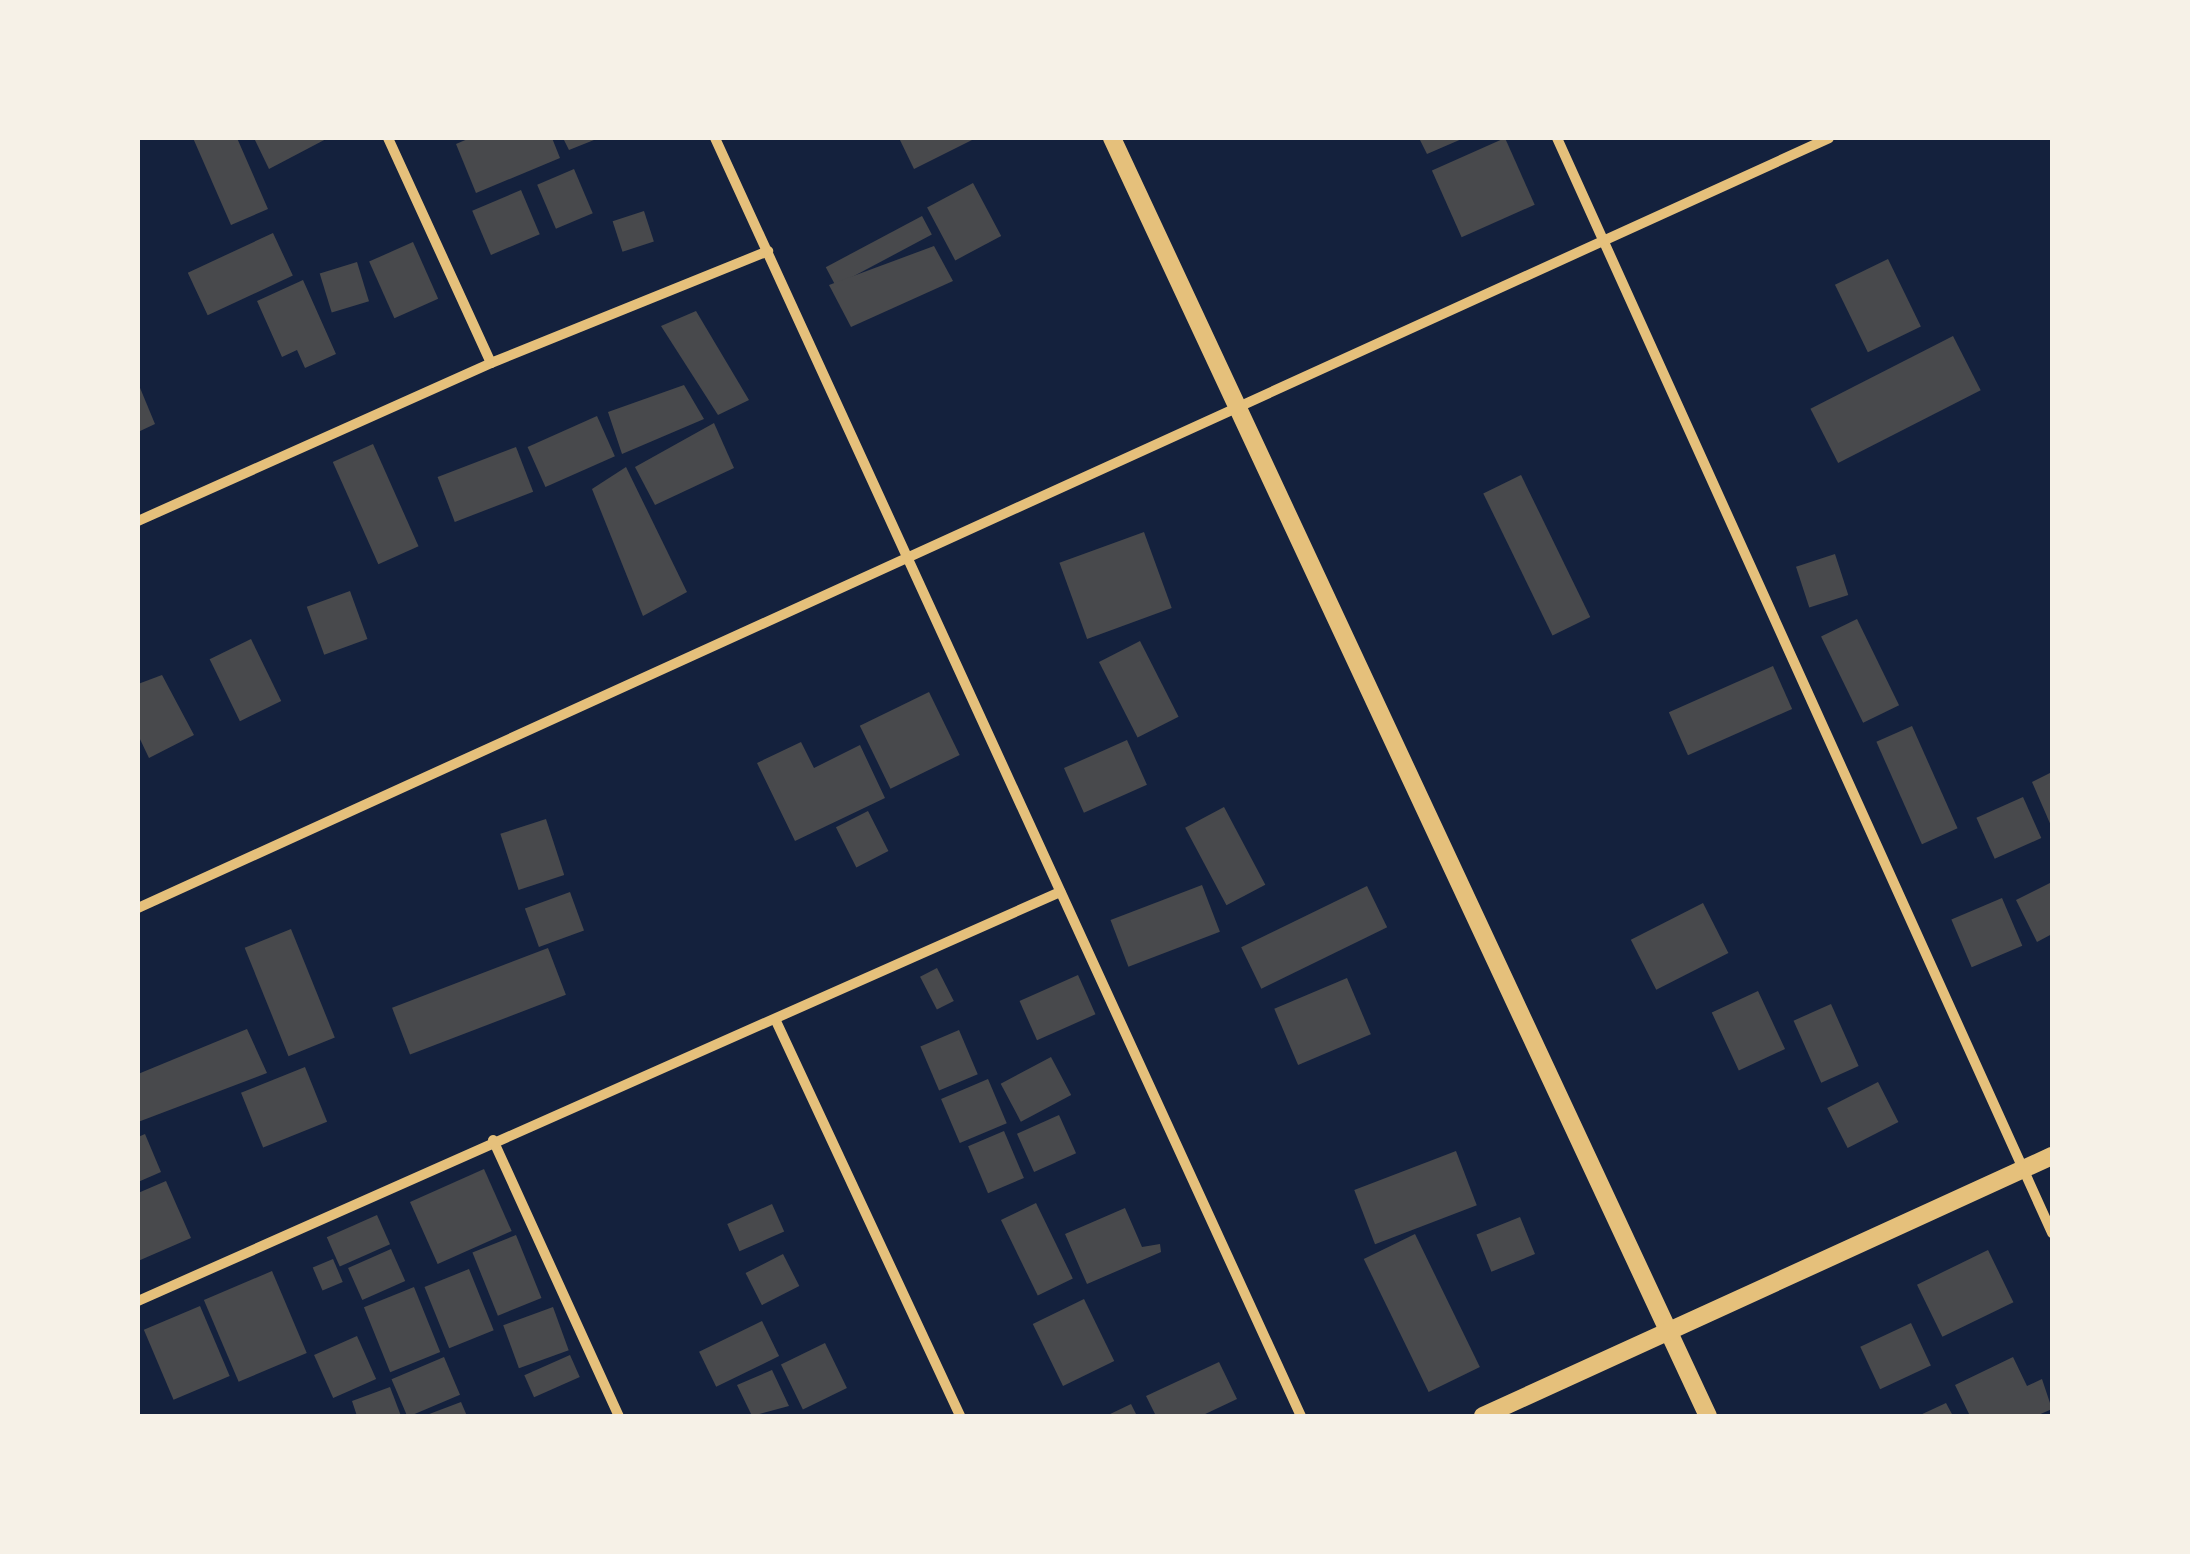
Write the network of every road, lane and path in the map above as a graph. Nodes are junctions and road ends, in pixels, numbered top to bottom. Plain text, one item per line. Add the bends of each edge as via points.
1 (388, 138) edge
2 (714, 138) edge
3 (1112, 138) edge
4 (1557, 138) edge
5 (1829, 138) edge
6 (1605, 240) junction
7 (768, 251) junction
8 (492, 364) junction
9 (1235, 408) junction
10 (138, 521) edge
11 (907, 557) junction
12 (1060, 892) junction
13 (138, 908) edge
14 (776, 1021) junction
15 (493, 1140) junction
16 (2052, 1156) edge
17 (2023, 1169) junction
18 (2052, 1233) edge
19 (138, 1301) edge
20 (1668, 1332) junction
21 (619, 1416) edge
22 (960, 1416) edge
23 (1301, 1416) edge
24 (1483, 1416) edge
25 (1708, 1416) edge

1 - 8 street
2 - 7 street
3 - 9 street
4 - 6 street
5 - 6 street
6 - 9 street
6 - 17 street
7 - 8 street
7 - 11 street
8 - 10 street
9 - 11 street
9 - 20 street
11 - 12 street
11 - 13 street
12 - 14 street
12 - 23 street
14 - 15 street
14 - 22 street
15 - 19 street
15 - 21 street
16 - 17 street
17 - 18 street
17 - 20 street
20 - 24 street
20 - 25 street

